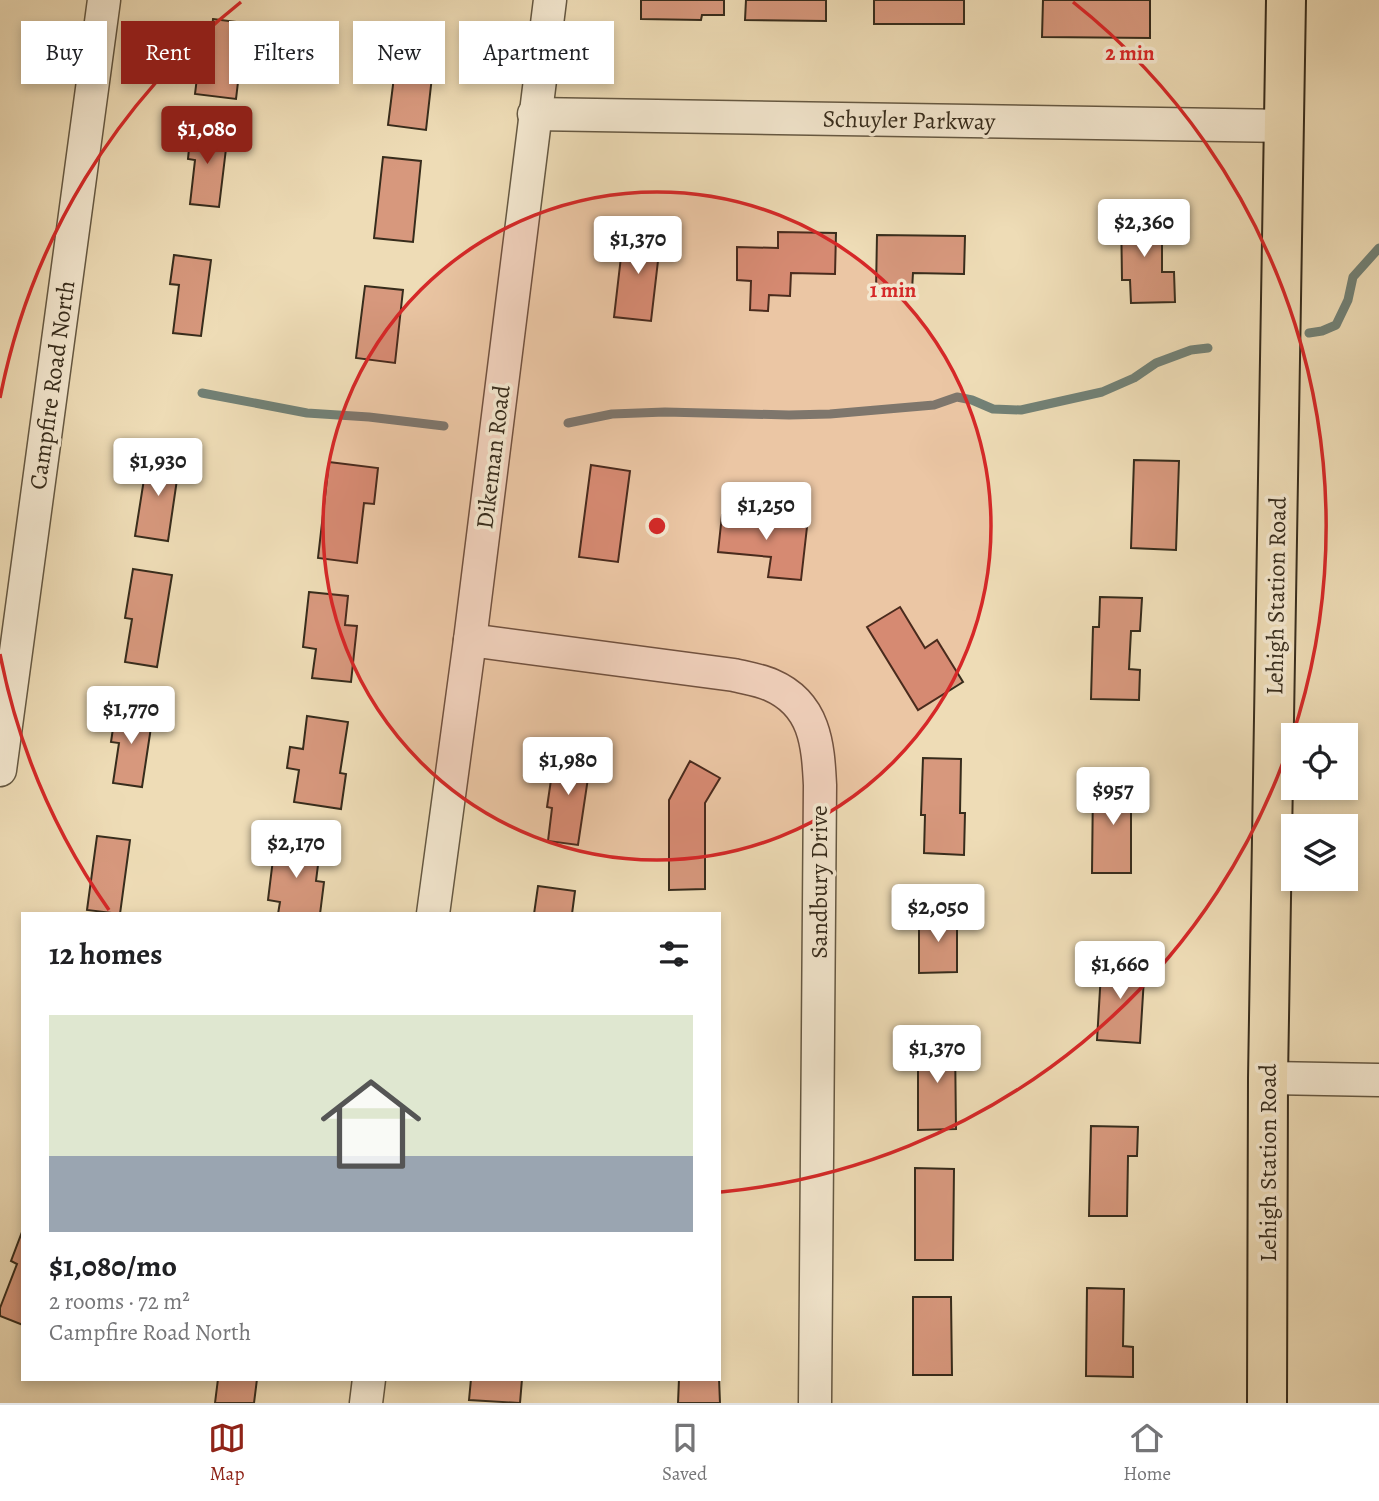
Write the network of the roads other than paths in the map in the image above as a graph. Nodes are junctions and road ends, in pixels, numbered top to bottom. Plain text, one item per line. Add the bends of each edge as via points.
1 (104, 0) edge
2 (550, 0) edge
3 (1286, 0) edge
4 (534, 114) junction
5 (1283, 126) junction
6 (470, 640) junction
7 (0, 770) edge
8 (433, 912) edge
9 (1268, 1078) junction
10 (1379, 1080) edge
11 (369, 1381) edge
12 (366, 1403) edge
13 (815, 1403) edge
14 (1267, 1403) edge

1 - 7 street, Campfire Road North
2 - 4 street, Dikeman Road
3 - 5 main road, Lehigh Station Road
4 - 5 street, Schuyler Parkway
4 - 6 street, Dikeman Road
5 - 9 main road, Lehigh Station Road
6 - 8 street, Dikeman Road
6 - 13 street, Sandbury Drive via 734,674 786,693 811,723 818,746 820,785
9 - 10 street
9 - 14 main road, Lehigh Station Road
11 - 12 street

